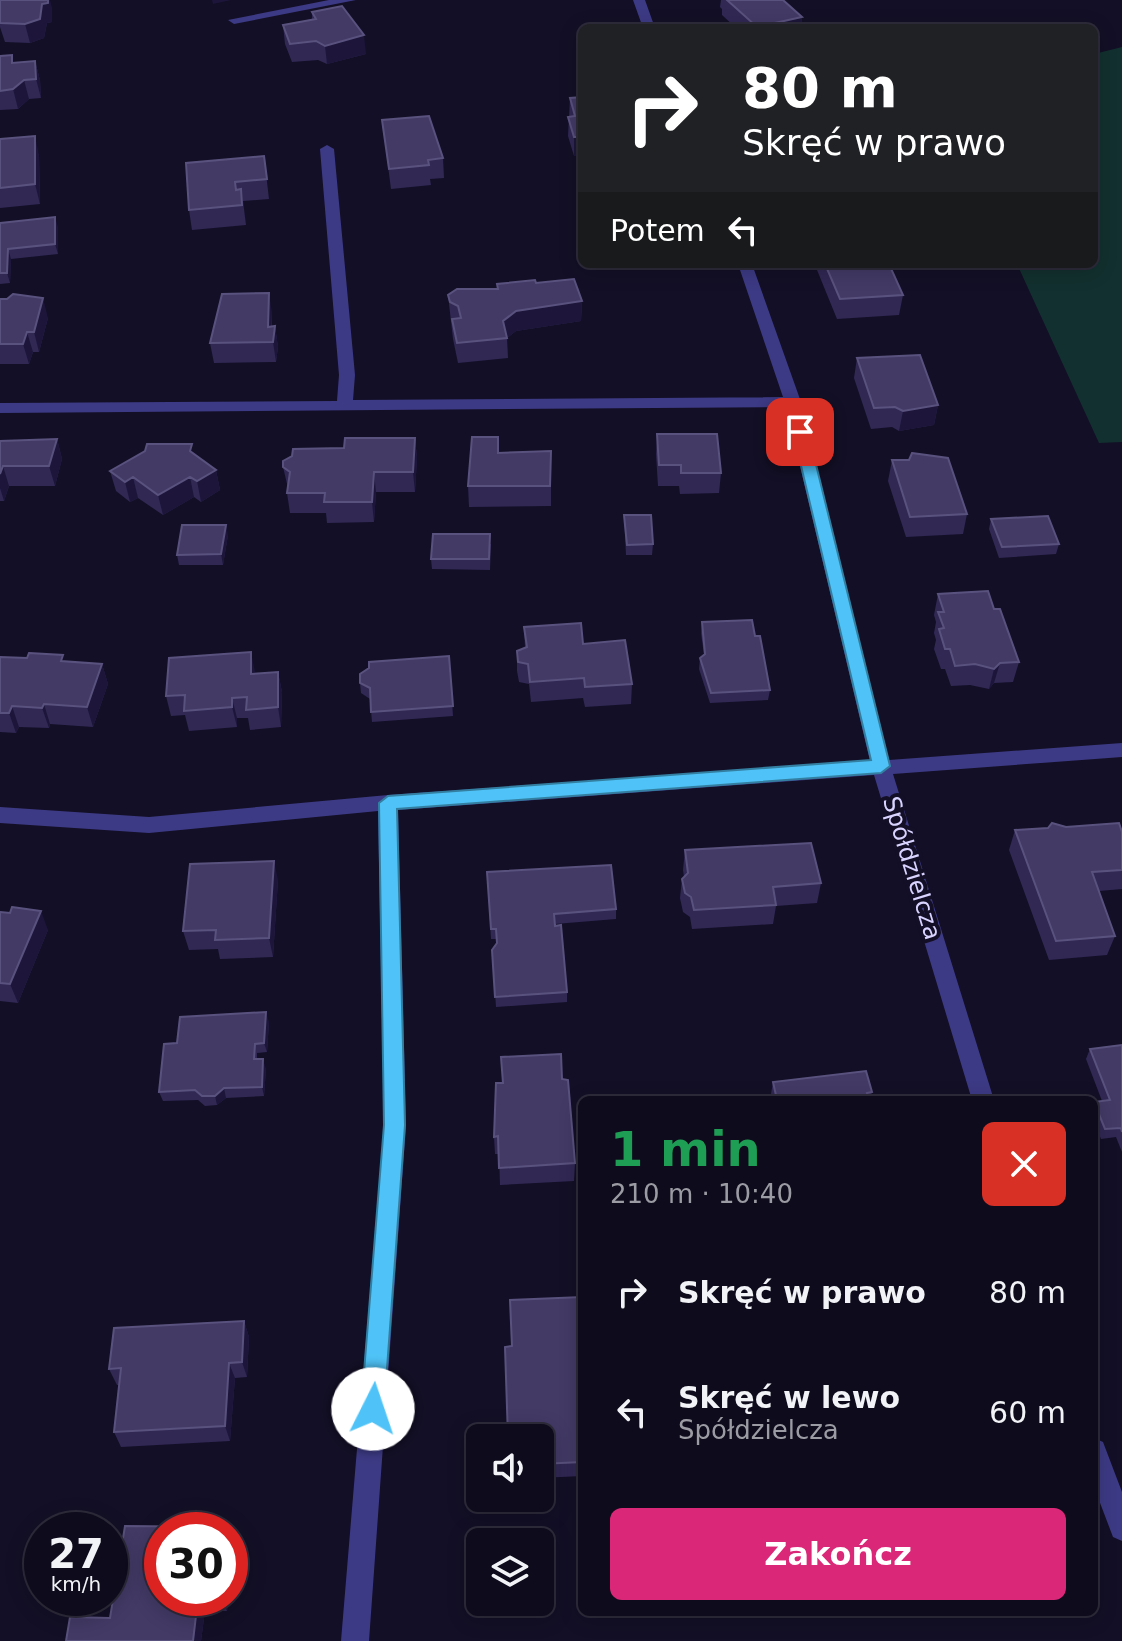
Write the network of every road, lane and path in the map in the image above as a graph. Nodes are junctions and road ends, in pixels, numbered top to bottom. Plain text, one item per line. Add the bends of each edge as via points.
1 (350, 0) edge
2 (639, 0) edge
3 (234, 20) dead end
4 (648, 24) edge
5 (327, 149) dead end
6 (746, 268) edge
7 (793, 402) junction
8 (345, 405) junction
9 (0, 408) edge
10 (1122, 750) edge
11 (881, 766) junction
12 (388, 803) junction
13 (0, 815) edge
14 (982, 1096) edge
15 (1098, 1462) edge
16 (1122, 1528) edge
17 (355, 1641) edge

1 - 3 street
2 - 4 street
5 - 8 street via 347,375
6 - 7 street, Spółdzielcza
7 - 8 street
7 - 11 street, Spółdzielcza
8 - 9 street
10 - 11 street
11 - 12 street
11 - 14 street, Spółdzielcza
12 - 13 street via 149,825
12 - 17 street via 395,1125
15 - 16 street

